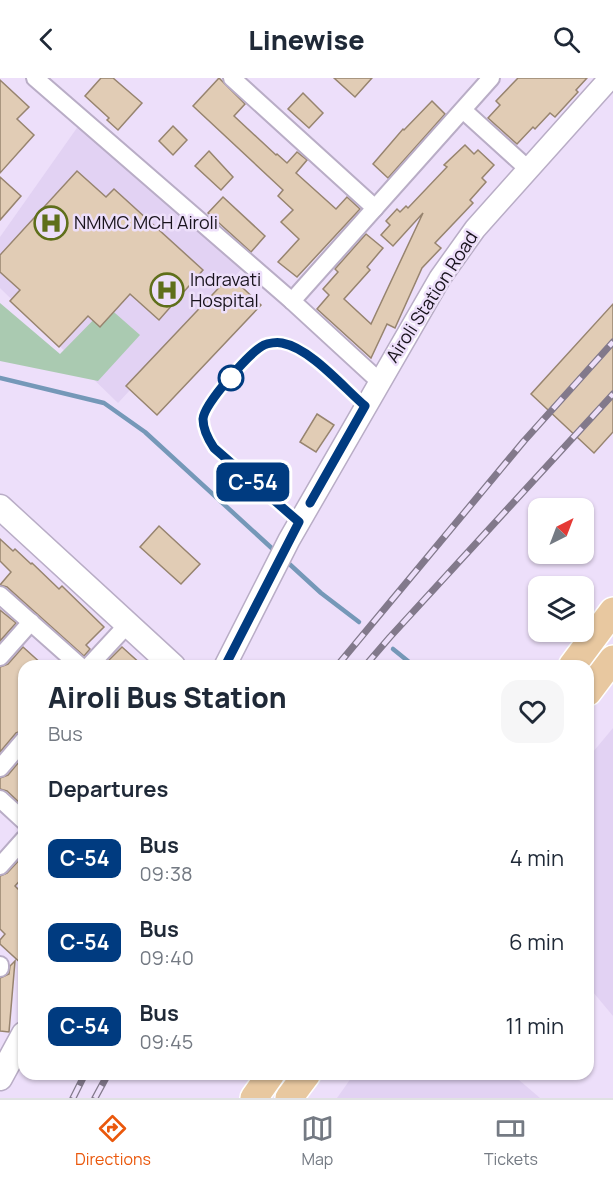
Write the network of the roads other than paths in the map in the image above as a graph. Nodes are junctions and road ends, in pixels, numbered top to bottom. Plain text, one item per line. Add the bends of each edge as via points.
1 (35, 78) edge
2 (232, 78) edge
3 (491, 78) edge
4 (610, 78) edge
5 (463, 110) junction
6 (528, 169) junction
7 (375, 208) junction
8 (292, 301) junction
9 (379, 381) junction
10 (0, 507) edge
11 (0, 595) edge
12 (613, 611) edge
13 (31, 622) junction
14 (127, 625) junction
15 (0, 657) edge
16 (613, 659) edge
17 (73, 660) edge
18 (95, 660) edge
19 (166, 660) edge
20 (228, 660) edge
21 (576, 660) edge
22 (594, 684) edge
23 (18, 747) edge
24 (0, 768) edge
25 (0, 799) edge
26 (18, 816) edge
27 (18, 846) edge
28 (0, 866) edge
29 (18, 1045) edge
30 (0, 1078) edge
31 (267, 1080) edge
32 (302, 1080) edge
33 (254, 1098) edge
34 (289, 1098) edge

1 - 8 street
2 - 7 street
3 - 5 street
4 - 6 street, Airoli Station Road
5 - 6 street
5 - 7 street
6 - 9 street, Airoli Station Road via 475,229 440,278
7 - 8 street
8 - 9 street
9 - 20 street, Airoli Station Road via 289,540
10 - 14 main road
11 - 13 street
12 - 21 main road
13 - 15 street
13 - 17 street
14 - 18 street
14 - 19 main road
16 - 22 main road
23 - 24 street
25 - 26 street
27 - 28 street
29 - 30 main road
31 - 33 main road
32 - 34 main road

